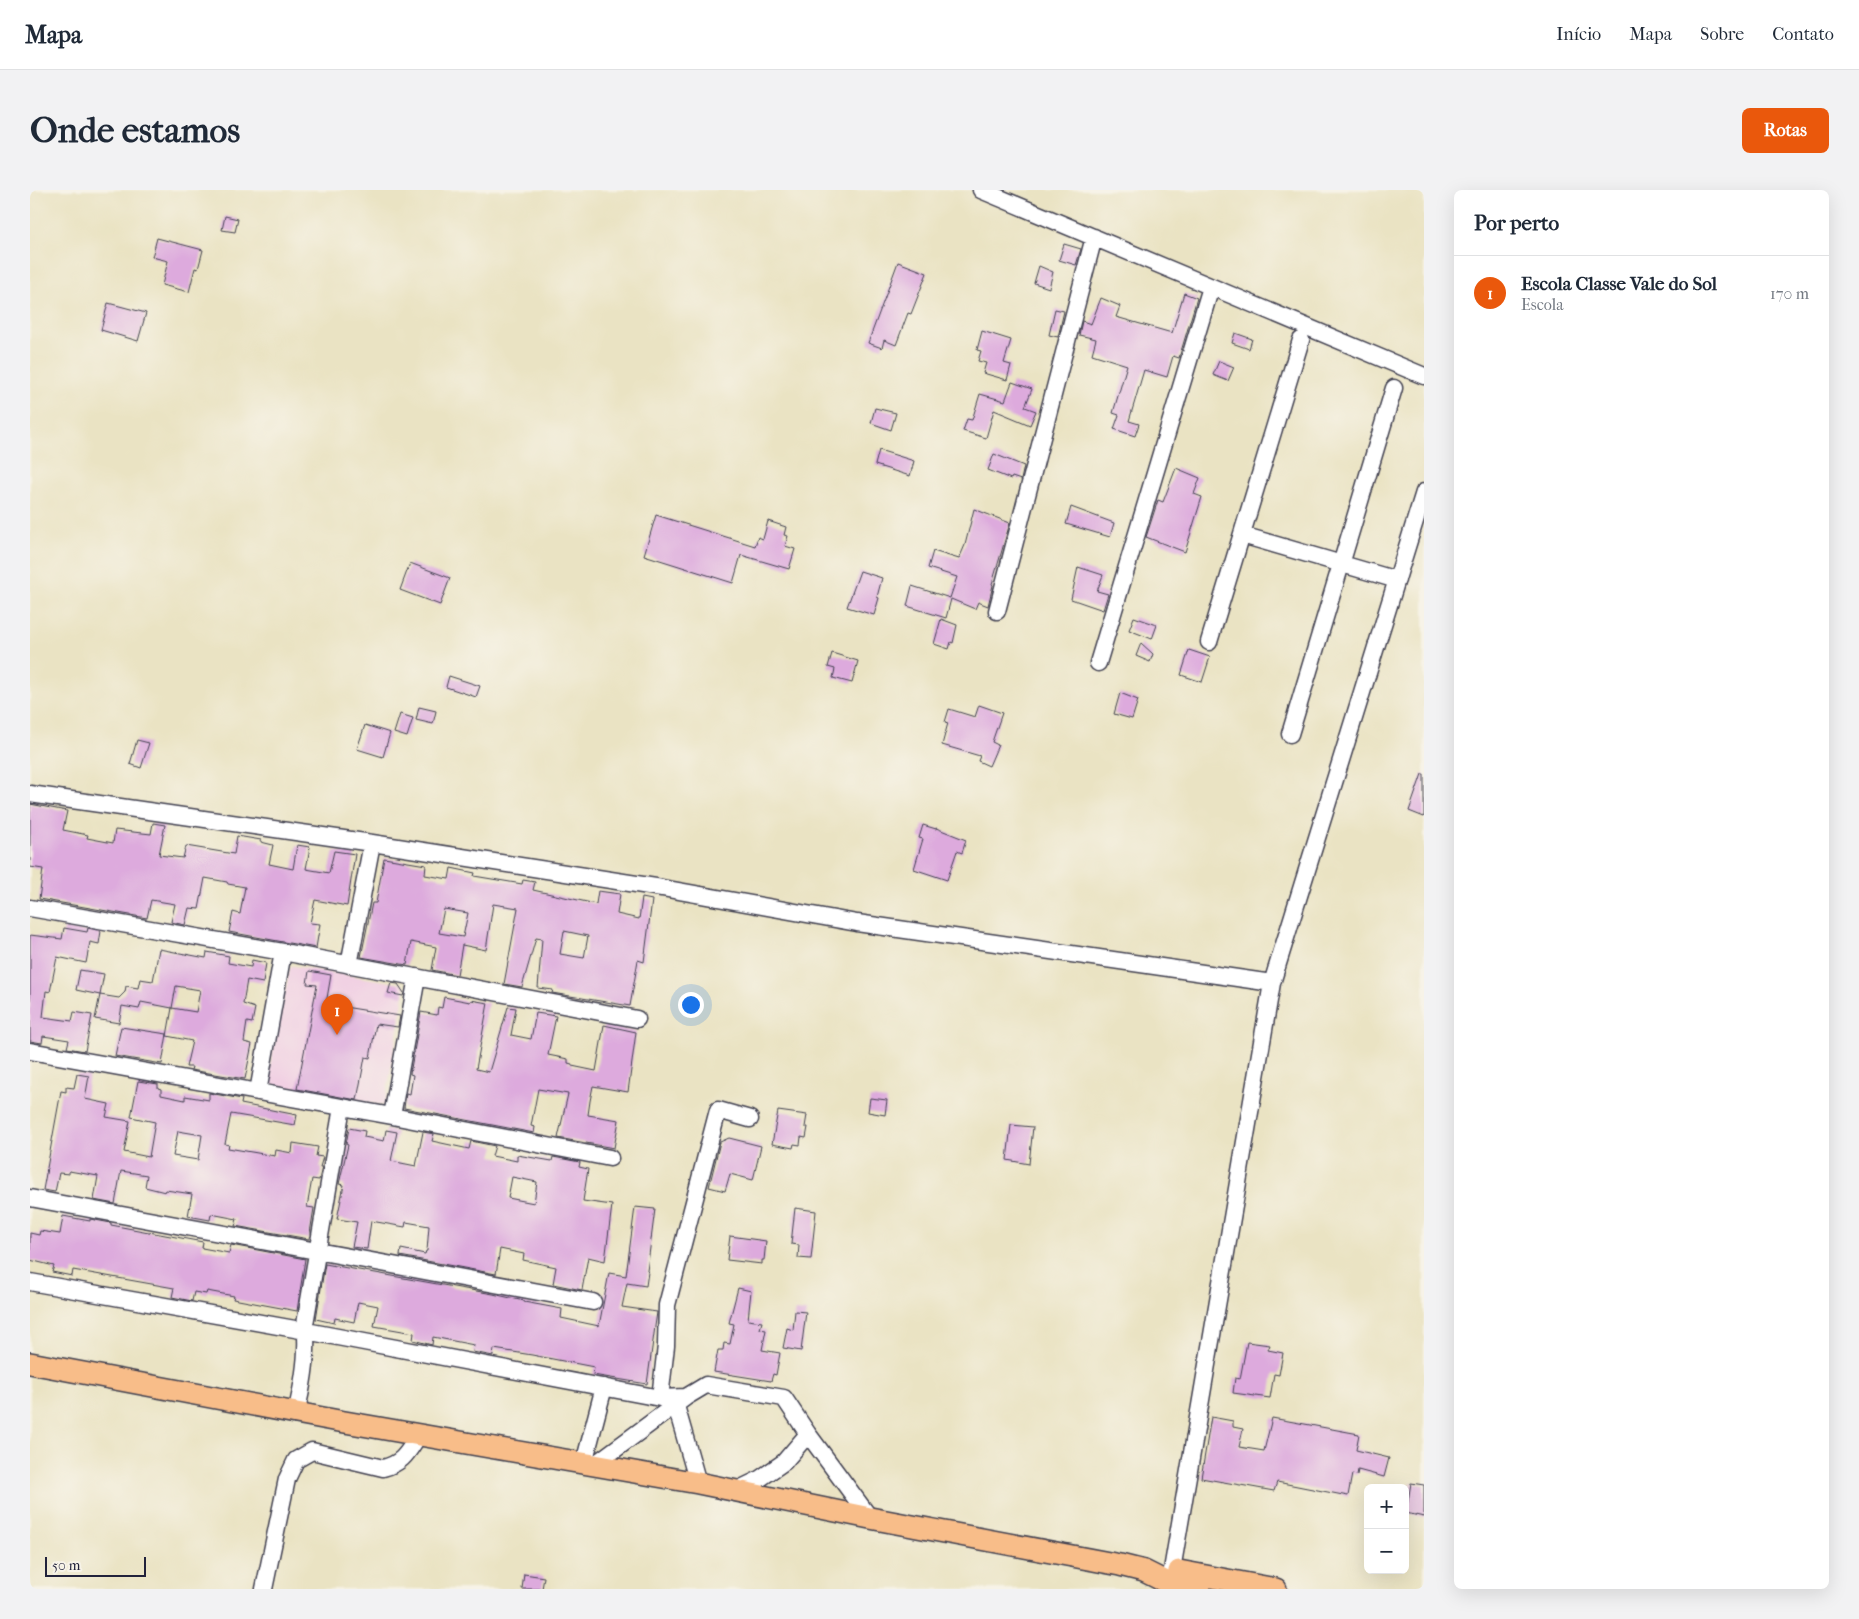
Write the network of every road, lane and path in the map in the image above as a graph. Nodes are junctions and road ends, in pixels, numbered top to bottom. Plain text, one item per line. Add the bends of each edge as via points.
1 (981, 190) edge
2 (1094, 237) junction
3 (1211, 287) junction
4 (1302, 340) dead end
5 (1424, 376) edge
6 (1394, 388) dead end
7 (1424, 492) edge
8 (1242, 535) junction
9 (1341, 565) junction
10 (1397, 580) junction
11 (997, 611) dead end
12 (1209, 642) dead end
13 (1098, 663) dead end
14 (1290, 734) dead end
15 (30, 794) edge
16 (372, 842) junction
17 (30, 908) edge
18 (282, 952) junction
19 (349, 965) junction
20 (416, 977) junction
21 (1272, 983) junction
22 (637, 1019) dead end
23 (30, 1051) edge
24 (258, 1092) junction
25 (342, 1107) junction
26 (392, 1116) junction
27 (750, 1119) dead end
28 (610, 1158) dead end
29 (30, 1198) edge
30 (317, 1251) junction
31 (30, 1282) edge
32 (593, 1302) dead end
33 (306, 1331) junction
34 (30, 1363) edge
35 (604, 1387) junction
36 (660, 1398) junction
37 (681, 1402) junction
38 (296, 1413) junction
39 (808, 1434) junction
40 (419, 1435) junction
41 (589, 1464) junction
42 (698, 1483) junction
43 (735, 1491) junction
44 (870, 1518) junction
45 (1170, 1576) junction
46 (264, 1589) edge
47 (1199, 1589) edge
48 (1276, 1589) edge

1 - 2 street
2 - 3 street
2 - 11 street
3 - 5 street
3 - 13 street
4 - 8 street
6 - 9 street
7 - 10 street
8 - 9 street
8 - 12 street
9 - 10 street
9 - 14 street
10 - 21 street
15 - 16 street
16 - 19 street
16 - 21 street via 857,922
17 - 18 street
18 - 19 street
18 - 24 street
19 - 20 street
20 - 22 street
20 - 26 street
21 - 45 street
23 - 24 street
24 - 25 street
25 - 26 street
25 - 30 street
26 - 28 street
27 - 36 street via 718,1110 667,1305
29 - 30 street
30 - 32 street
30 - 33 street
31 - 33 street
33 - 35 street
33 - 38 street
34 - 38 main road
35 - 36 street
35 - 41 street
36 - 37 street
37 - 39 street via 706,1385 784,1398
37 - 41 street
37 - 42 street
38 - 40 main road
39 - 43 street via 784,1462
39 - 44 street
40 - 41 main road
40 - 46 street via 402,1460 393,1466 383,1468 312,1452 296,1460 287,1479
41 - 42 main road
42 - 43 main road
43 - 44 main road
44 - 45 main road
45 - 47 main road
45 - 48 main road

